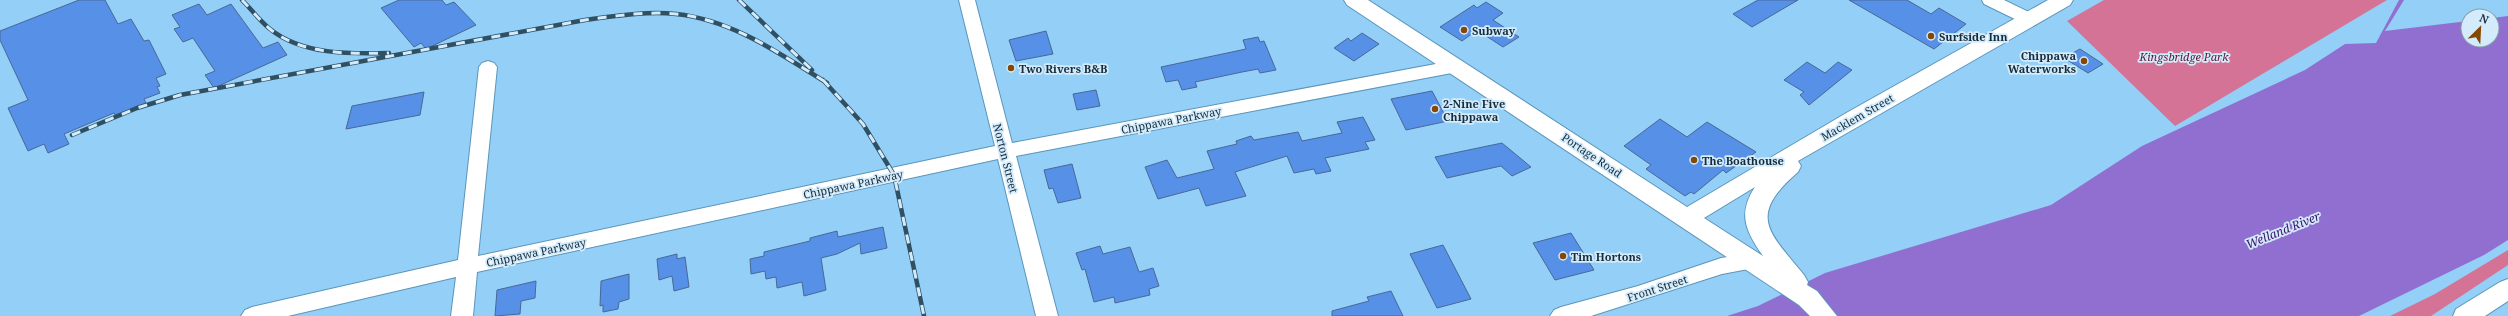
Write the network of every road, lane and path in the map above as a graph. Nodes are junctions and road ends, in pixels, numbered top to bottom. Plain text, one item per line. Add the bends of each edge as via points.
1 (967, 0) edge
2 (1354, 0) edge
3 (1990, 0) edge
4 (2063, 0) edge
5 (2029, 19) junction
6 (1457, 66) junction
7 (488, 67) dead end
8 (1822, 137) junction
9 (1004, 151) junction
10 (1686, 218) junction
11 (1762, 256) junction
12 (468, 266) junction
13 (2508, 289) edge
14 (252, 316) edge
15 (462, 316) edge
16 (1047, 316) edge
17 (1561, 316) edge
18 (1825, 316) edge
19 (2465, 316) edge

1 - 9 street, Norton Street
2 - 6 main road, Portage Road
3 - 5 street
4 - 5 main road, Macklem Street
5 - 8 main road, Macklem Street
6 - 9 street, Chippawa Parkway
6 - 10 main road, Portage Road
7 - 12 street
8 - 10 main road, Macklem Street
8 - 11 main road via 1762,194 1756,210
9 - 12 street, Chippawa Parkway
9 - 16 street, Norton Street
10 - 11 main road, Portage Road
11 - 17 street, Front Street via 1721,266
11 - 18 main road, Portage Road
12 - 14 street, Chippawa Parkway
12 - 15 street
13 - 19 main road

